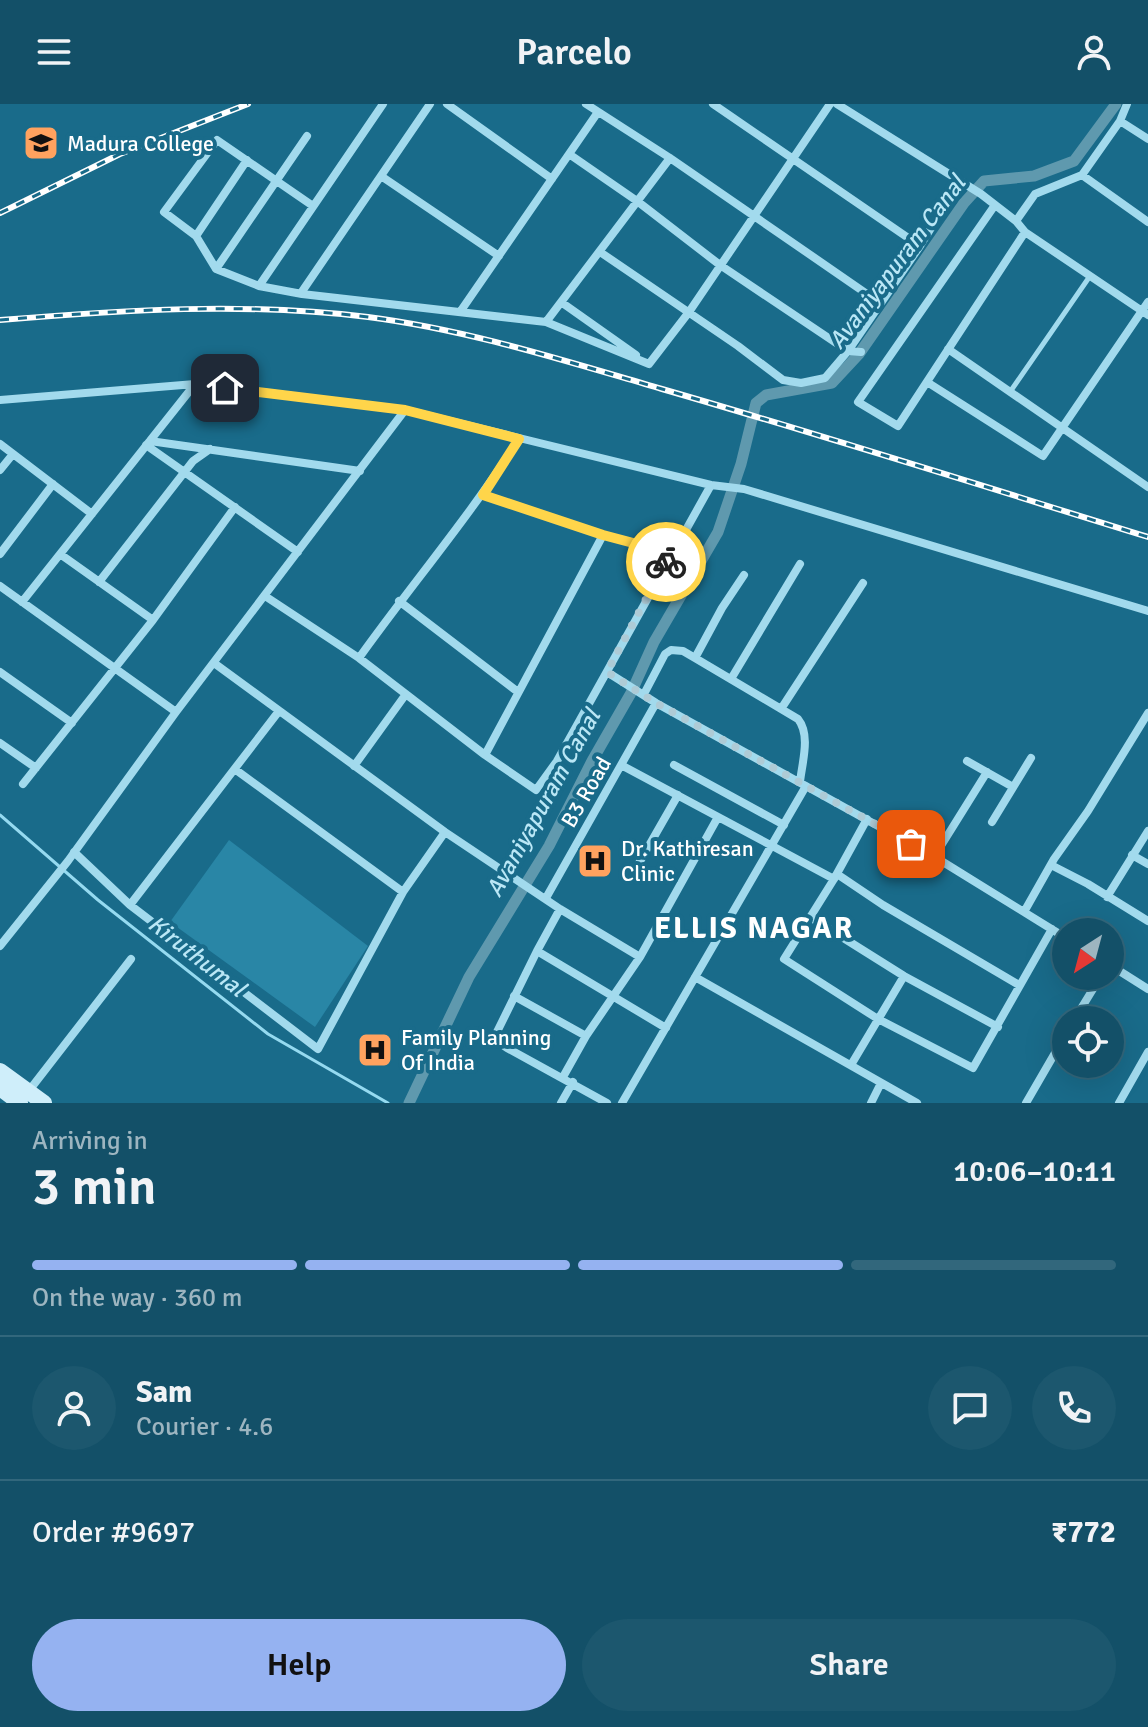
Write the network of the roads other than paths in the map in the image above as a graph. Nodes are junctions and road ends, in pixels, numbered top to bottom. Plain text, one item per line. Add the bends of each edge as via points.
1 (383, 104) edge
2 (430, 104) edge
3 (447, 104) edge
4 (586, 104) edge
5 (713, 104) edge
6 (830, 104) edge
7 (837, 104) edge
8 (1127, 104) edge
9 (598, 112) junction
10 (1120, 121) junction
11 (307, 136) dead end
12 (1148, 139) edge
13 (569, 154) junction
14 (670, 158) junction
15 (792, 159) junction
16 (247, 160) junction
17 (1082, 175) junction
18 (381, 176) junction
19 (552, 179) junction
20 (277, 181) junction
21 (960, 181) junction
22 (637, 201) junction
23 (995, 205) junction
24 (313, 206) junction
25 (752, 215) junction
26 (1016, 221) junction
27 (1148, 222) edge
28 (1025, 232) junction
29 (196, 236) junction
30 (920, 246) junction
31 (600, 252) junction
32 (499, 256) junction
33 (720, 265) junction
34 (216, 269) junction
35 (1090, 276) junction
36 (259, 286) junction
37 (301, 293) dead end
38 (561, 302) junction
39 (1148, 302) edge
40 (880, 303) junction
41 (460, 312) junction
42 (689, 312) junction
43 (1145, 313) edge
44 (546, 322) junction
45 (948, 349) junction
46 (848, 351) junction
47 (861, 352) dead end
48 (649, 364) junction
49 (927, 382) junction
50 (195, 384) junction
51 (1010, 393) junction
52 (0, 400) edge
53 (405, 410) junction
54 (1061, 430) junction
55 (519, 439) junction
56 (148, 443) junction
57 (0, 444) edge
58 (210, 449) junction
59 (13, 454) junction
60 (0, 470) edge
61 (360, 471) junction
62 (184, 472) junction
63 (53, 484) junction
64 (711, 485) junction
65 (1148, 487) edge
66 (483, 495) junction
67 (235, 507) junction
68 (92, 514) junction
69 (603, 535) junction
70 (298, 552) junction
71 (671, 553) junction
72 (0, 554) edge
73 (60, 554) junction
74 (800, 564) dead end
75 (744, 575) dead end
76 (99, 582) junction
77 (863, 583) dead end
78 (0, 586) edge
79 (265, 596) junction
80 (399, 601) junction
81 (22, 602) junction
82 (1148, 611) edge
83 (153, 620) junction
84 (359, 658) junction
85 (695, 658) junction
86 (214, 663) junction
87 (115, 668) junction
88 (0, 672) edge
89 (607, 672) junction
90 (731, 679) junction
91 (518, 692) junction
92 (642, 693) junction
93 (406, 694) junction
94 (656, 703) junction
95 (781, 709) junction
96 (279, 711) junction
97 (176, 712) junction
98 (1148, 713) edge
99 (72, 723) junction
100 (0, 743) edge
101 (485, 755) junction
102 (1031, 758) dead end
103 (967, 761) dead end
104 (621, 765) junction
105 (674, 765) dead end
106 (354, 766) junction
107 (36, 768) junction
108 (236, 770) junction
109 (987, 772) junction
110 (23, 784) dead end
111 (803, 784) junction
112 (1013, 787) junction
113 (678, 795) junction
114 (718, 817) junction
115 (867, 819) junction
116 (992, 822) dead end
117 (784, 825) junction
118 (1148, 831) edge
119 (445, 832) junction
120 (772, 846) junction
121 (74, 852) junction
122 (1132, 855) junction
123 (934, 857) junction
124 (1148, 864) edge
125 (1051, 865) junction
126 (635, 870) dead end
127 (836, 877) junction
128 (403, 892) junction
129 (1107, 897) junction
130 (546, 898) junction
131 (130, 905) junction
132 (817, 907) junction
133 (560, 909) junction
134 (1024, 912) junction
135 (810, 917) junction
136 (1148, 921) edge
137 (821, 925) junction
138 (1052, 929) joint
139 (0, 946) edge
140 (537, 951) junction
141 (640, 957) junction
142 (131, 959) dead end
143 (1124, 974) edge
144 (904, 976) junction
145 (695, 977) junction
146 (1019, 985) junction
147 (1148, 989) edge
148 (514, 996) junction
149 (614, 996) junction
150 (878, 1019) junction
151 (998, 1027) junction
152 (666, 1028) junction
153 (586, 1036) junction
154 (1148, 1052) edge
155 (1052, 1058) edge
156 (851, 1065) junction
157 (0, 1071) edge
158 (563, 1077) junction
159 (573, 1082) junction
160 (881, 1083) junction
161 (0, 1088) edge
162 (24, 1097) edge
163 (624, 1101) edge
164 (44, 1103) edge
165 (561, 1103) edge
166 (607, 1103) edge
167 (871, 1103) edge
168 (917, 1103) edge
169 (1026, 1103) edge
170 (1119, 1103) edge

1 - 24 street
2 - 18 street
3 - 19 street
4 - 9 street
5 - 15 street
6 - 15 street
7 - 21 street
8 - 10 street
9 - 13 street
9 - 14 street
10 - 12 street
10 - 17 street
11 - 20 street
13 - 19 street
13 - 22 street
14 - 22 street
14 - 25 street
15 - 25 street
15 - 30 street
16 - 20 street
16 - 29 street
16 - 29 street via 217,140 164,212
17 - 26 street via 1035,194
17 - 27 street
18 - 32 street
18 - 37 street
19 - 32 street
20 - 24 street
20 - 34 street
21 - 23 street
21 - 30 street
22 - 31 street
22 - 33 street
23 - 26 street
23 - 49 street via 858,402 898,426
24 - 36 street
25 - 33 street
25 - 40 street
26 - 28 street
28 - 35 street
28 - 45 street
29 - 34 street
30 - 40 street
31 - 38 street
31 - 42 street
32 - 41 street
33 - 42 street
33 - 46 street
34 - 36 street
35 - 43 street
35 - 51 lane
36 - 41 street
38 - 44 street
38 - 48 street
39 - 43 street
40 - 46 street
41 - 44 street
42 - 46 street via 783,380 825,378
42 - 48 street
43 - 54 street
44 - 48 street
45 - 49 street
45 - 51 street
46 - 47 street
49 - 54 street via 1043,456
50 - 52 street
50 - 53 street
50 - 56 street
51 - 54 street
53 - 55 street
53 - 61 street
54 - 65 street
55 - 64 street
55 - 66 street
56 - 58 street
56 - 62 street
56 - 68 street
57 - 59 street
58 - 61 street
58 - 62 street
59 - 60 street
59 - 63 street
61 - 70 street
62 - 67 street
62 - 76 street
63 - 68 street
63 - 72 street
64 - 71 street
64 - 82 street via 744,489
66 - 69 street
66 - 80 street
67 - 70 street
67 - 83 street
68 - 73 street
69 - 71 street
69 - 91 street
70 - 79 street
71 - 89 street
73 - 76 street
73 - 81 street
74 - 90 street
75 - 85 street
76 - 83 street
77 - 95 street
78 - 81 street
79 - 84 street
79 - 86 street
80 - 84 street
80 - 91 street
81 - 87 street
83 - 87 street
84 - 93 street
85 - 90 street
85 - 92 street via 671,650
86 - 96 street
86 - 97 street
87 - 97 street
87 - 99 street
88 - 99 street
89 - 92 street
89 - 101 street via 539,789
90 - 95 street
91 - 101 street
92 - 94 street
93 - 101 street
93 - 106 street
94 - 104 street, B3 Road
94 - 111 street
95 - 111 street via 803,725
96 - 106 street
96 - 108 street
97 - 121 street
98 - 125 street
99 - 107 street
100 - 107 street
102 - 112 street
103 - 109 street
104 - 113 street
104 - 130 street, B3 Road
105 - 117 street
106 - 119 street
107 - 110 street
108 - 128 street
108 - 131 street
109 - 112 street
109 - 123 street
111 - 115 street
111 - 117 street
112 - 116 street
113 - 114 street
113 - 126 street
114 - 120 street
114 - 141 street
115 - 123 street
115 - 127 street
117 - 120 street
118 - 122 street
119 - 128 street
119 - 130 street
120 - 127 street
120 - 145 street
121 - 131 street
121 - 139 street
122 - 124 street
122 - 129 street
123 - 134 street
125 - 129 street
125 - 134 street
127 - 132 street
127 - 146 street
128 - 131 street via 318,1049
129 - 136 street
130 - 133 street
132 - 135 street
132 - 137 street
133 - 140 street
133 - 141 street
134 - 138 street
135 - 137 street
135 - 150 street via 784,959
137 - 144 street
138 - 146 street
140 - 148 street
140 - 149 street
141 - 149 street
142 - 162 street
143 - 147 street
144 - 150 street
144 - 151 street
145 - 152 street
145 - 156 street
146 - 151 street
148 - 153 street
148 - 158 street via 497,1041
149 - 152 street
149 - 153 street
150 - 151 street via 973,1068
150 - 156 street
152 - 163 street
153 - 158 street
154 - 170 street
155 - 169 street
156 - 160 street
157 - 162 main road
158 - 159 street
159 - 165 street
159 - 166 street
160 - 167 street
160 - 168 street
161 - 162 main road
162 - 164 main road

